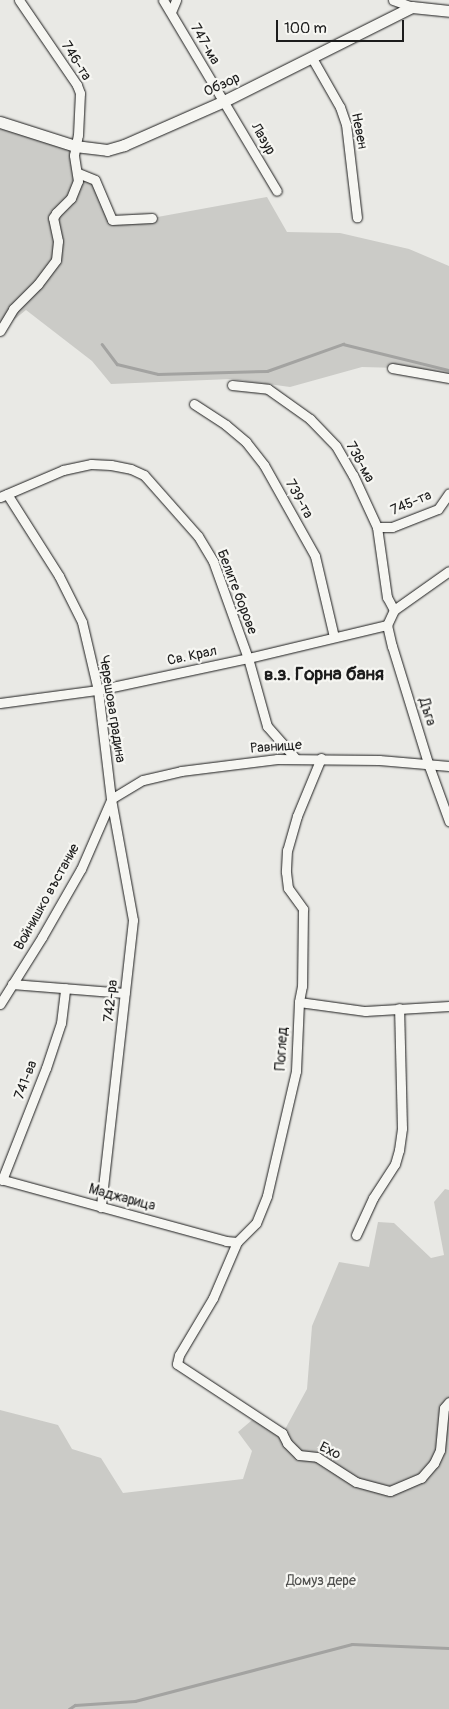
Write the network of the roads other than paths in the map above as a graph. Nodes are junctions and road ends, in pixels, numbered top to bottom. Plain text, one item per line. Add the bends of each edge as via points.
1 (19, 0) edge
2 (163, 0) edge
3 (176, 0) edge
4 (393, 0) edge
5 (412, 7) junction
6 (449, 11) edge
7 (171, 12) junction
8 (312, 58) junction
9 (222, 102) junction
10 (0, 122) edge
11 (75, 146) junction
12 (78, 173) junction
13 (277, 191) dead end
14 (357, 216) dead end
15 (152, 218) dead end
16 (0, 331) edge
17 (392, 368) dead end
18 (449, 378) edge
19 (232, 385) dead end
20 (194, 404) dead end
21 (449, 493) edge
22 (4, 496) edge
23 (377, 527) junction
24 (449, 571) edge
25 (394, 610) junction
26 (387, 625) junction
27 (334, 637) junction
28 (248, 658) junction
29 (98, 690) junction
30 (0, 704) edge
31 (321, 758) junction
32 (296, 759) junction
33 (429, 766) junction
34 (449, 766) edge
35 (111, 800) junction
36 (449, 821) edge
37 (12, 984) junction
38 (65, 988) junction
39 (125, 993) junction
40 (298, 1002) junction
41 (0, 1004) edge
42 (449, 1006) edge
43 (399, 1008) junction
44 (1, 1179) edge
45 (101, 1207) junction
46 (356, 1235) dead end
47 (237, 1242) junction
48 (179, 1355) joint
49 (449, 1402) edge

1 - 11 street, 746-та via 77,84 81,100
2 - 7 street, 747-ма
3 - 7 street
4 - 5 street
5 - 6 street
5 - 8 street, Обзор
7 - 9 street, 747-ма
8 - 9 street, Обзор
8 - 14 street, Невен via 346,124
9 - 11 street, Обзор via 124,145 107,150
9 - 13 street, Лазур via 232,113
10 - 11 street, Обзор
11 - 12 street, 746-та
12 - 15 street via 95,180 112,220
12 - 16 street via 75,191 53,218 58,241 56,260 13,309
17 - 18 street
19 - 23 street, 738-ма via 268,390 310,420 336,446
20 - 27 street, 739-та via 233,430 264,465 315,556
21 - 23 street, 745-та via 438,509 392,527
22 - 28 street, Белите борове via 63,470 91,464 111,464 144,475 198,536 213,561
22 - 29 street, Черешова градина via 58,576 82,622
23 - 25 street, 738-ма via 387,597
24 - 25 street
25 - 26 street
26 - 27 street, Св. Крал
26 - 33 street, Дъга
27 - 28 street, Св. Крал
28 - 29 street, Св. Крал
28 - 32 street, Белите борове via 267,726
29 - 30 street, Св. Крал
29 - 35 street, Черешова градина
31 - 32 street, Равнище
31 - 33 street, Равнище
31 - 40 street, Поглед via 287,850 288,888 303,909 302,986
32 - 35 street, Равнище via 181,771 144,780
33 - 34 street, Равнище
33 - 36 street, Дъга
35 - 37 street, Войнишко въстание via 81,869
35 - 39 street, 742-ра via 134,920
37 - 38 street
37 - 41 street, Войнишко въстание
38 - 39 street
38 - 44 street, 741-ва via 61,1023 46,1068
39 - 45 street, 742-ра
40 - 43 street via 354,1010
40 - 47 street, Поглед via 296,1071 267,1196 256,1223
42 - 43 street
43 - 46 street via 402,1128 399,1150 395,1164 373,1198
44 - 45 street, Маджарица
45 - 47 street, Маджарица
47 - 48 street, Поглед via 213,1298
48 - 49 street, Ехо via 177,1364 282,1433 300,1455 317,1457 356,1482 390,1491 421,1478 434,1463 440,1450 444,1408

